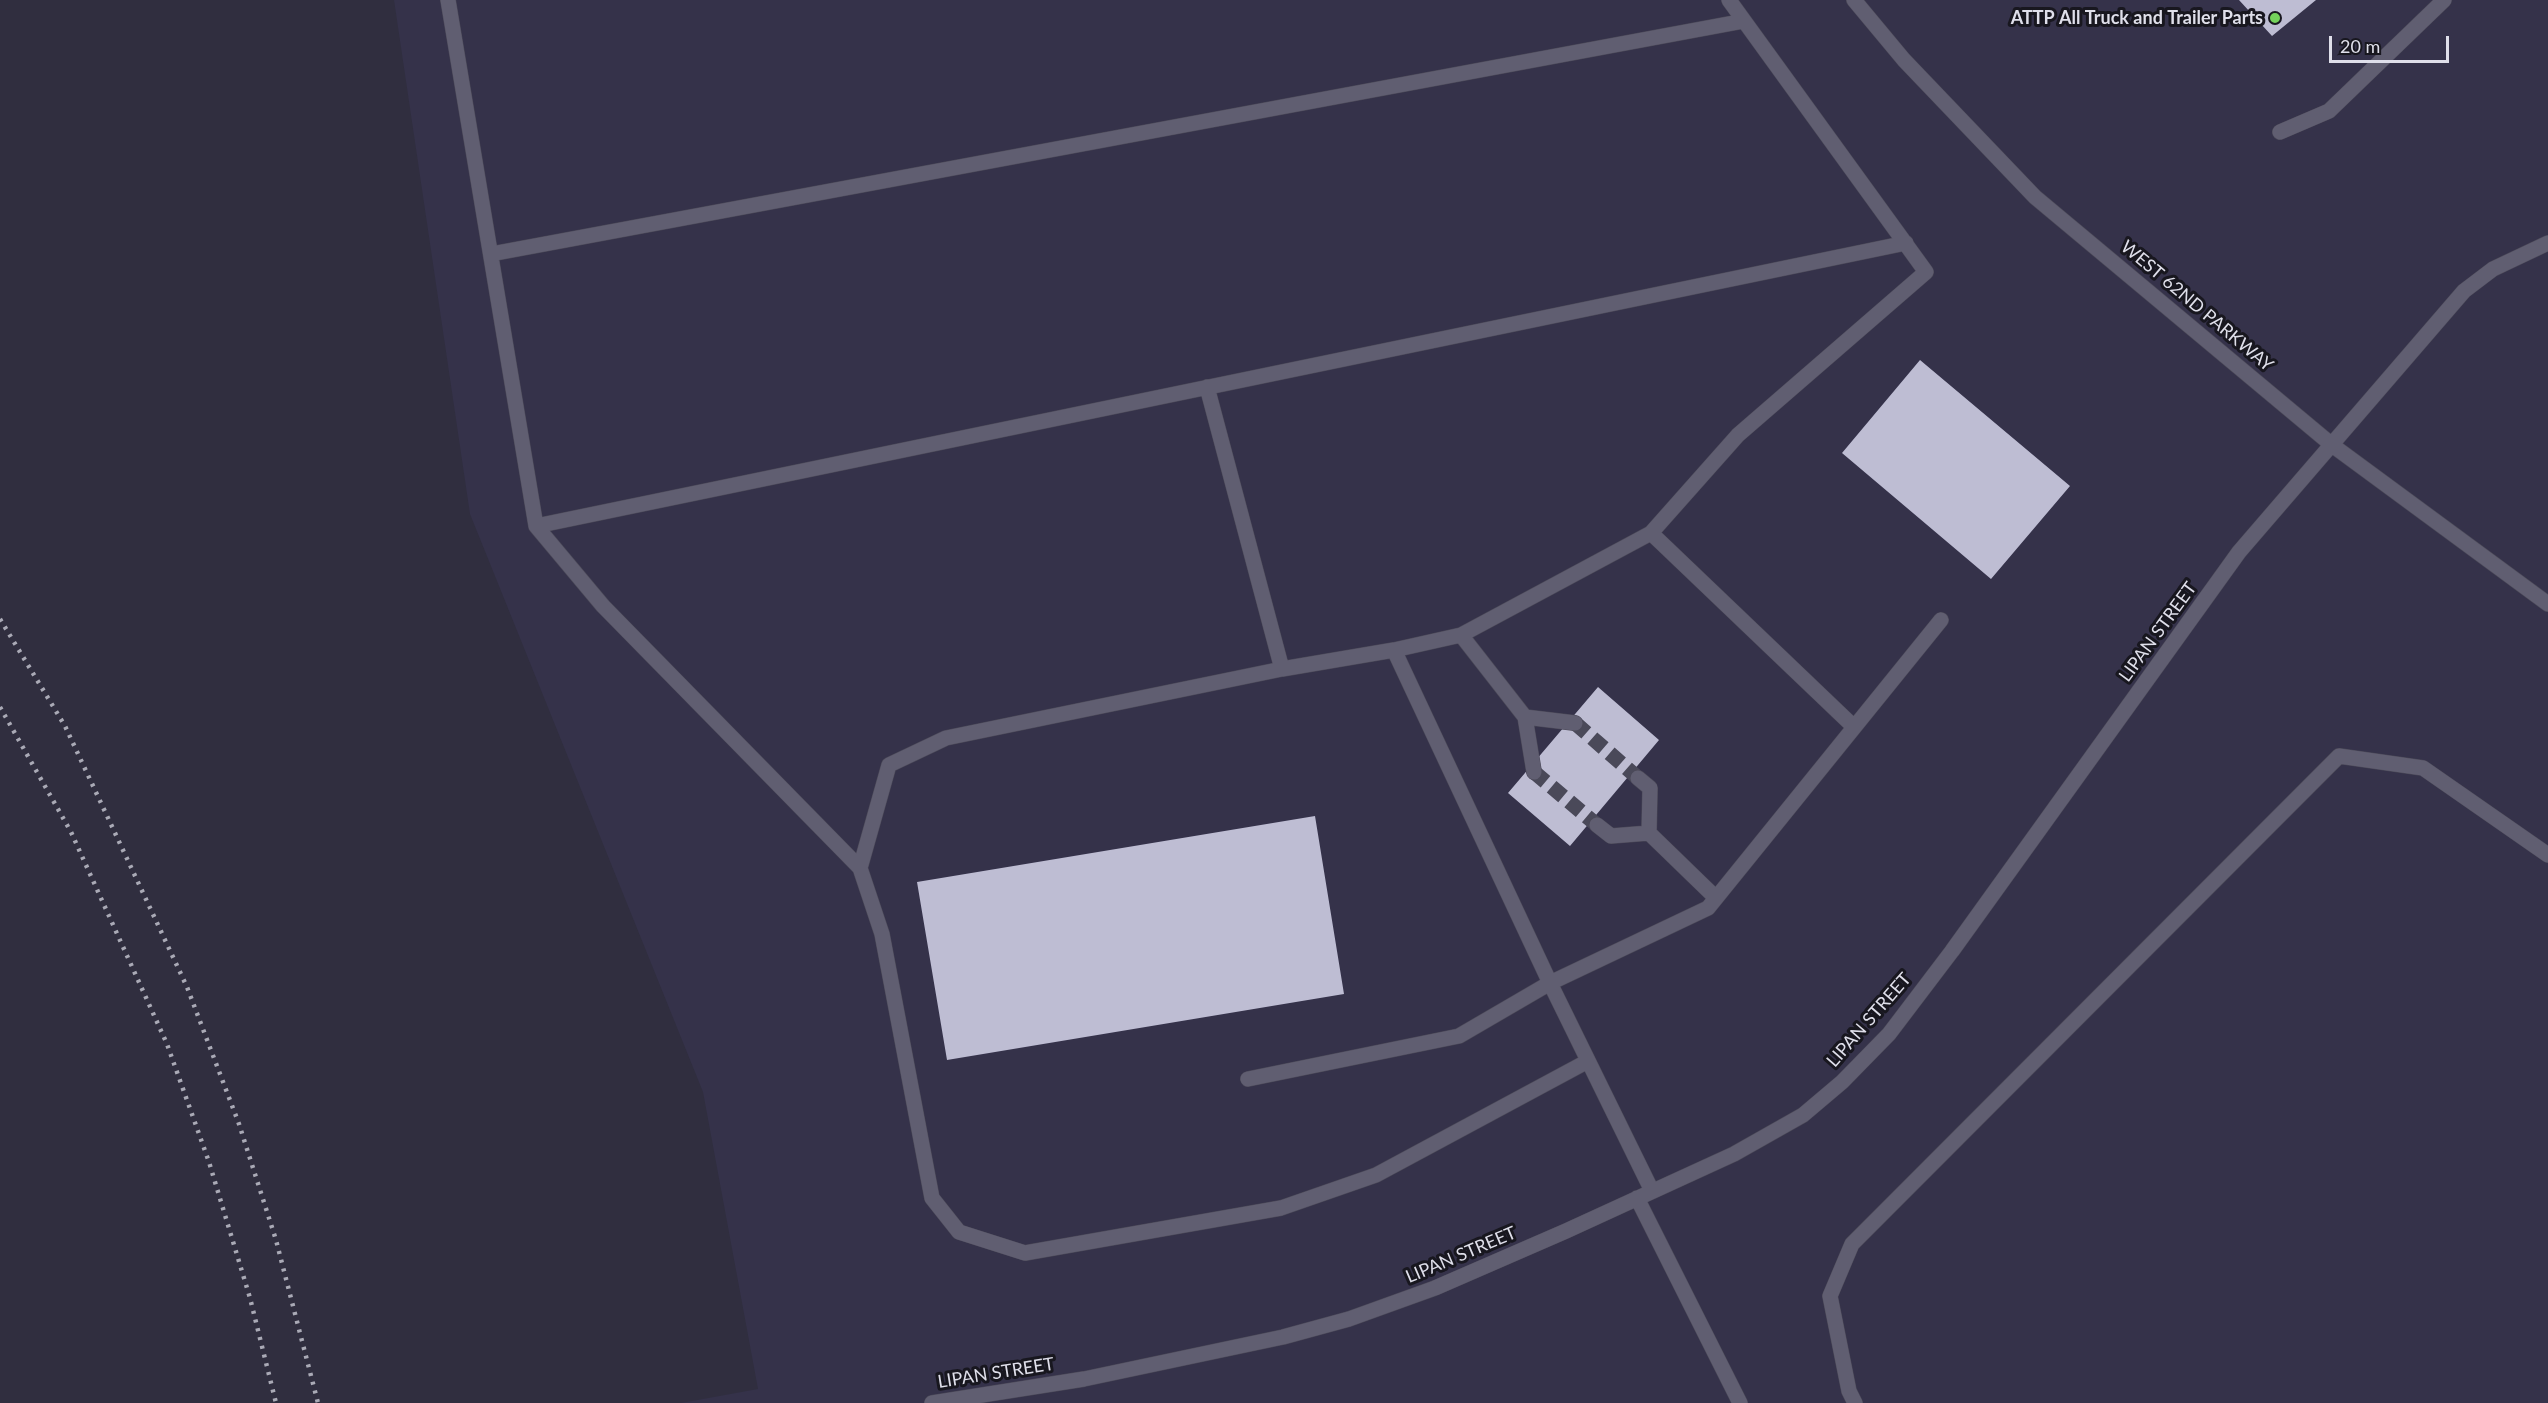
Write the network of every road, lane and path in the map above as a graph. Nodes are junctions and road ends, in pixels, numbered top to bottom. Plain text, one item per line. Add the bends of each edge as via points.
1 (448, 0) edge
2 (1729, 0) edge
3 (1854, 0) edge
4 (2444, 0) edge
5 (1744, 21) junction
6 (2280, 132) dead end
7 (1906, 243) junction
8 (2548, 243) edge
9 (490, 254) junction
10 (1207, 387) junction
11 (2332, 445) junction
12 (536, 526) junction
13 (1651, 532) junction
14 (2548, 604) edge
15 (1941, 620) dead end
16 (1461, 635) junction
17 (1394, 650) junction
18 (1282, 669) junction
19 (1525, 717) junction
20 (1575, 723) tunnel mouth
21 (1854, 727) junction
22 (1534, 772) tunnel mouth
23 (1638, 778) tunnel mouth
24 (1597, 825) tunnel mouth
25 (1650, 833) junction
26 (2548, 855) edge
27 (860, 868) junction
28 (1716, 897) junction
29 (1550, 983) junction
30 (1588, 1061) junction
31 (1248, 1079) dead end
32 (1652, 1191) junction
33 (1637, 1198) junction
34 (932, 1403) edge
35 (1740, 1403) edge
36 (1855, 1403) edge

1 - 9 street
2 - 5 street
3 - 11 street, WEST 62ND PARKWAY via 1904,60 2036,197
4 - 6 street via 2329,111
5 - 7 street
5 - 9 street
7 - 10 street
7 - 13 street via 1926,272 1738,435
8 - 11 street, LIPAN STREET via 2493,269 2464,291
9 - 12 street
10 - 12 street
10 - 18 street
11 - 14 street, WEST 62ND PARKWAY
11 - 32 street, LIPAN STREET via 2239,552 1888,1034 1842,1082 1803,1115 1734,1154
12 - 27 street via 603,606
13 - 16 street
13 - 21 street
15 - 21 street
16 - 17 street
16 - 19 street
17 - 18 street
17 - 29 street
18 - 27 street via 946,738 899,760 889,765
19 - 20 street
19 - 22 street
21 - 28 street
23 - 25 street via 1650,788
24 - 25 street via 1611,836
25 - 28 street
26 - 36 street via 2423,768 2339,756 1852,1244 1830,1296
27 - 30 street via 882,934 932,1198 959,1232 1025,1253 1281,1208 1376,1175
28 - 29 street via 1708,908
29 - 30 street
29 - 31 street via 1459,1036
30 - 32 street
32 - 33 street, LIPAN STREET
33 - 34 street, LIPAN STREET via 1435,1288 1349,1319 1084,1379
33 - 35 street

